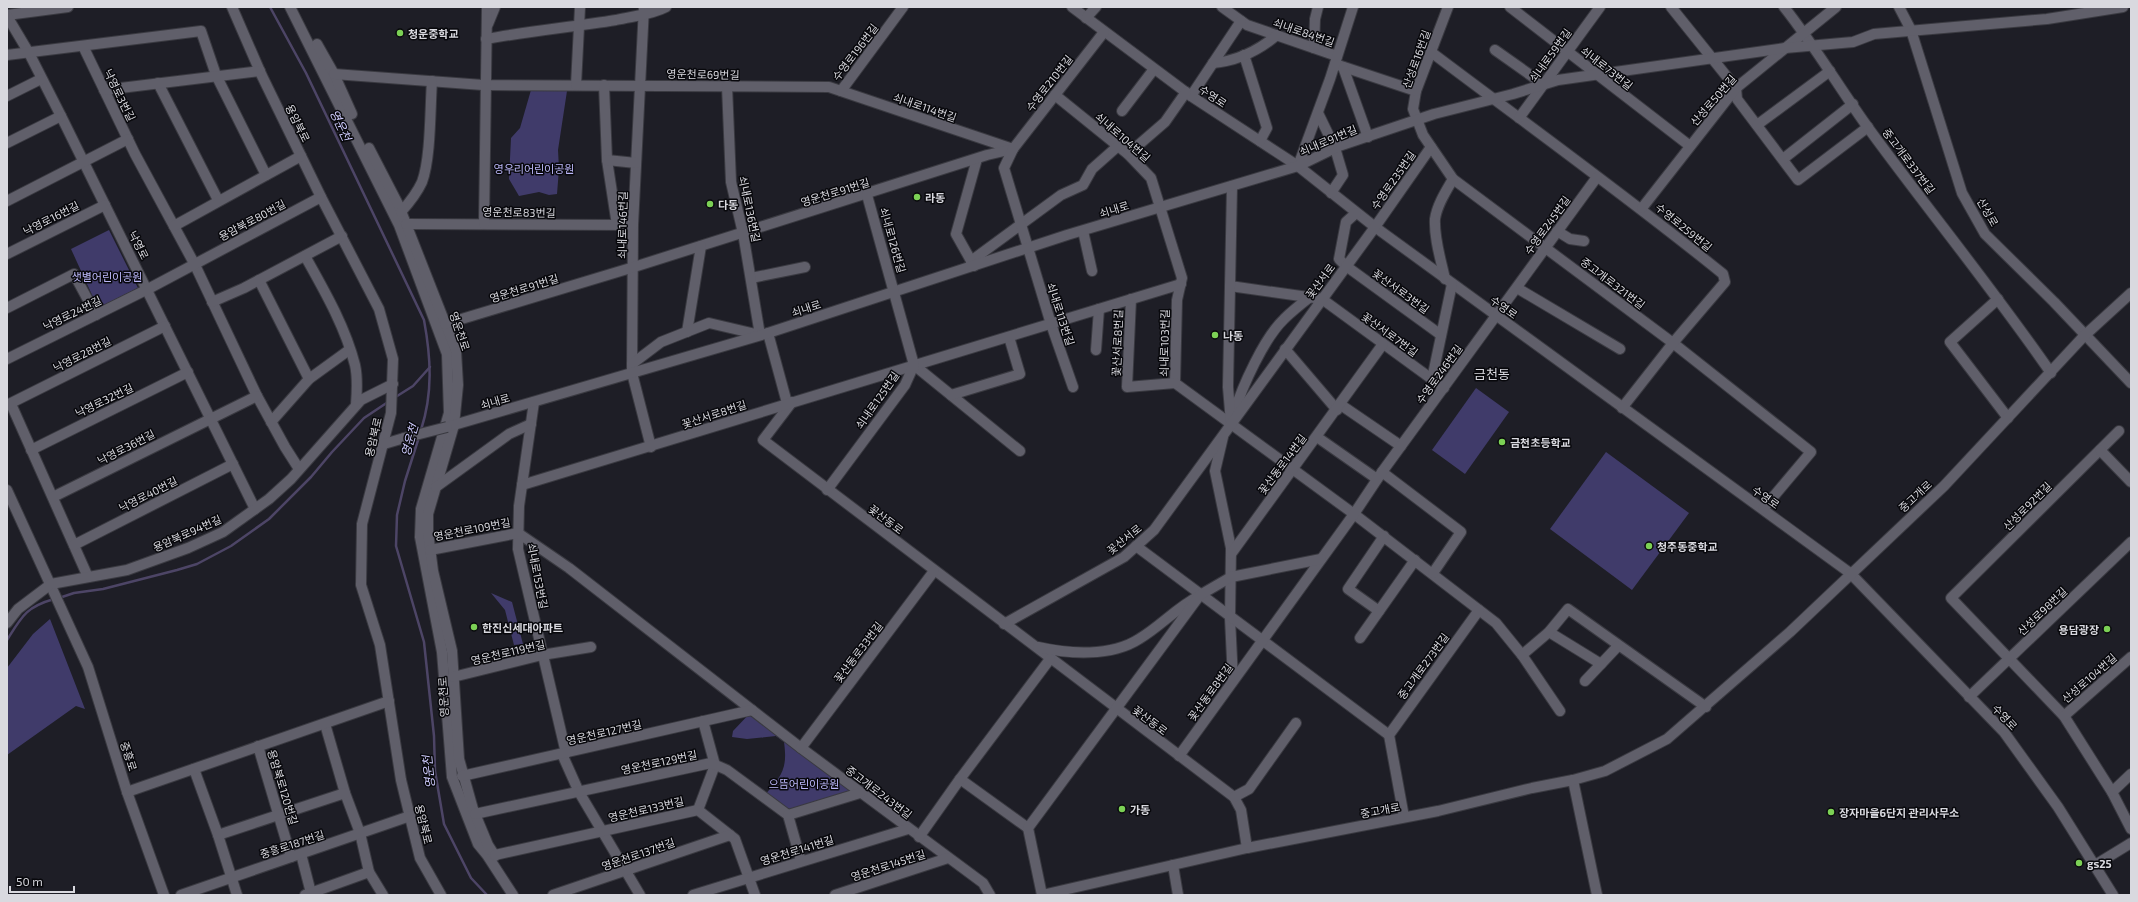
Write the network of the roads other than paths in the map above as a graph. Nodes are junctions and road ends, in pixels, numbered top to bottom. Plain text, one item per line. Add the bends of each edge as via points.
1 (68, 7) edge
2 (232, 7) edge
3 (290, 7) edge
4 (298, 7) edge
5 (487, 7) edge
6 (495, 7) edge
7 (580, 7) edge
8 (666, 7) edge
9 (903, 7) edge
10 (1072, 7) edge
11 (1096, 7) edge
12 (1222, 7) edge
13 (1239, 7) edge
14 (1318, 7) edge
15 (1353, 7) edge
16 (1448, 7) edge
17 (1510, 7) edge
18 (1600, 7) edge
19 (1670, 7) edge
20 (1784, 7) edge
21 (1836, 7) edge
22 (1899, 7) edge
23 (2123, 7) edge
24 (2112, 8) edge
25 (644, 11) edge
26 (7, 16) edge
27 (1086, 18) junction
28 (1238, 19) junction
29 (580, 26) junction
30 (487, 28) junction
31 (1911, 30) junction
32 (1104, 32) junction
33 (1804, 33) junction
34 (1277, 35) junction
35 (486, 39) junction
36 (83, 46) junction
37 (1813, 46) junction
38 (1314, 48) junction
39 (1785, 48) junction
40 (1495, 50) dead end
41 (1431, 52) junction
42 (1567, 52) junction
43 (29, 53) junction
44 (7, 55) edge
45 (1244, 55) junction
46 (1713, 59) junction
47 (1338, 62) junction
48 (1213, 64) junction
49 (1154, 69) junction
50 (260, 71) junction
51 (1830, 71) junction
52 (334, 74) junction
53 (216, 75) junction
54 (1596, 75) junction
55 (41, 79) junction
56 (432, 81) junction
57 (158, 83) junction
58 (1543, 84) junction
59 (486, 85) junction
60 (576, 85) junction
61 (604, 85) junction
62 (640, 86) junction
63 (727, 86) junction
64 (829, 88) joint
65 (1736, 88) junction
66 (104, 90) junction
67 (841, 91) junction
68 (1416, 91) junction
69 (1189, 94) junction
70 (1055, 95) junction
71 (7, 96) edge
72 (1492, 98) junction
73 (1853, 104) junction
74 (1122, 111) dead end
75 (1318, 113) junction
76 (61, 116) junction
77 (1519, 118) junction
78 (1418, 120) junction
79 (1757, 126) junction
80 (1868, 127) junction
81 (1368, 137) junction
82 (128, 139) junction
83 (1260, 141) junction
84 (7, 144) edge
85 (1118, 146) junction
86 (1690, 146) junction
87 (1431, 147) junction
88 (1335, 148) junction
89 (1013, 149) junction
90 (1128, 154) junction
91 (301, 156) junction
92 (976, 159) junction
93 (1783, 159) junction
94 (607, 160) junction
95 (84, 163) junction
96 (636, 163) junction
97 (1298, 166) junction
98 (266, 175) junction
99 (1597, 177) junction
100 (1453, 179) junction
101 (1232, 186) junction
102 (1332, 193) junction
103 (867, 195) junction
104 (321, 197) junction
105 (218, 200) junction
106 (7, 201) edge
107 (105, 205) junction
108 (1161, 207) junction
109 (1642, 208) junction
110 (400, 212) junction
111 (1356, 213) junction
112 (406, 224) junction
113 (484, 224) junction
114 (617, 225) junction
115 (1020, 225) junction
116 (174, 226) junction
117 (633, 226) junction
118 (1375, 227) junction
119 (1083, 231) junction
120 (1557, 231) junction
121 (744, 233) junction
122 (342, 236) junction
123 (1584, 241) dead end
124 (701, 246) junction
125 (1027, 248) junction
126 (1545, 248) junction
127 (7, 254) edge
128 (305, 256) junction
129 (972, 263) junction
130 (194, 265) junction
131 (1346, 266) junction
132 (634, 267) junction
133 (805, 267) dead end
134 (1092, 271) dead end
135 (751, 278) junction
136 (259, 280) junction
137 (1448, 281) junction
138 (1181, 284) junction
139 (1230, 286) junction
140 (1517, 288) junction
141 (148, 289) junction
142 (895, 292) junction
143 (2131, 293) edge
144 (1310, 297) junction
145 (1131, 299) junction
146 (1322, 299) junction
147 (1998, 299) junction
148 (212, 302) junction
149 (7, 308) edge
150 (1099, 309) junction
151 (96, 315) junction
152 (1496, 316) junction
153 (445, 324) junction
154 (1051, 324) junction
155 (165, 326) junction
156 (686, 332) junction
157 (764, 334) junction
158 (1441, 335) junction
159 (2084, 336) junction
160 (1009, 337) junction
161 (1673, 343) junction
162 (1383, 344) junction
163 (1285, 349) junction
164 (349, 350) junction
165 (1096, 350) dead end
166 (1620, 350) dead end
167 (7, 359) edge
168 (914, 365) junction
169 (632, 368) junction
170 (188, 372) junction
171 (2051, 373) junction
172 (309, 379) junction
173 (1432, 379) junction
174 (1175, 383) junction
175 (2131, 383) edge
176 (393, 384) junction
177 (1073, 387) dead end
178 (1444, 388) junction
179 (951, 395) junction
180 (257, 396) junction
181 (534, 402) junction
182 (790, 403) junction
183 (9, 405) edge
184 (356, 405) junction
185 (1339, 407) junction
186 (1622, 408) junction
187 (210, 418) junction
188 (2008, 418) junction
189 (271, 422) junction
190 (1231, 423) junction
191 (531, 424) junction
192 (450, 426) junction
193 (2119, 431) dead end
194 (1224, 433) junction
195 (1317, 437) junction
196 (384, 444) junction
197 (1401, 446) junction
198 (651, 447) junction
199 (31, 450) junction
200 (2100, 450) junction
201 (1020, 451) dead end
202 (233, 464) junction
203 (299, 469) junction
204 (1293, 469) junction
205 (1379, 476) junction
206 (2131, 482) edge
207 (522, 485) junction
208 (436, 487) junction
209 (7, 490) edge
210 (827, 490) junction
211 (51, 494) junction
212 (255, 509) junction
213 (1763, 509) junction
214 (1354, 514) junction
215 (518, 533) junction
216 (1384, 536) junction
217 (2131, 542) edge
218 (74, 545) junction
219 (1136, 546) junction
220 (430, 550) junction
221 (1231, 554) junction
222 (1321, 559) junction
223 (1415, 560) junction
224 (934, 571) junction
225 (1433, 573) junction
226 (1850, 573) junction
227 (88, 577) junction
228 (1231, 577) junction
229 (53, 588) junction
230 (1200, 595) junction
231 (1479, 610) junction
232 (1379, 611) junction
233 (1230, 618) junction
234 (7, 623) edge
235 (1004, 624) junction
236 (1549, 632) junction
237 (1360, 638) dead end
238 (1262, 641) junction
239 (1033, 646) junction
240 (1618, 646) junction
241 (591, 647) dead end
242 (1522, 655) junction
243 (542, 656) junction
244 (2131, 657) edge
245 (1050, 659) junction
246 (2008, 659) junction
247 (1601, 664) junction
248 (454, 677) junction
249 (1234, 680) junction
250 (1585, 681) dead end
251 (1969, 697) junction
252 (389, 701) junction
253 (1706, 707) junction
254 (1117, 709) junction
255 (752, 710) junction
256 (1560, 711) dead end
257 (2064, 716) junction
258 (703, 721) junction
259 (1296, 723) dead end
260 (325, 724) junction
261 (1389, 735) junction
262 (258, 746) junction
263 (801, 748) junction
264 (564, 753) junction
265 (1179, 756) junction
266 (715, 765) junction
267 (194, 769) junction
268 (2131, 774) edge
269 (462, 776) junction
270 (960, 779) junction
271 (1573, 780) junction
272 (127, 792) junction
273 (579, 792) junction
274 (2112, 792) junction
275 (345, 793) junction
276 (860, 793) junction
277 (1234, 797) junction
278 (698, 810) junction
279 (476, 814) junction
280 (279, 815) junction
281 (788, 815) junction
282 (410, 816) junction
283 (1404, 818) junction
284 (1028, 828) junction
285 (908, 829) junction
286 (2131, 829) edge
287 (603, 831) junction
288 (360, 833) junction
289 (218, 835) junction
290 (730, 835) junction
291 (919, 837) junction
292 (2131, 843) edge
293 (1248, 848) junction
294 (296, 855) junction
295 (495, 855) junction
296 (948, 858) junction
297 (801, 861) junction
298 (1173, 865) junction
299 (2095, 865) junction
300 (626, 870) junction
301 (369, 872) junction
302 (231, 876) junction
303 (749, 877) junction
304 (1077, 891) edge
305 (308, 894) edge
306 (164, 895) edge
307 (181, 895) edge
308 (237, 895) edge
309 (383, 895) edge
310 (440, 895) edge
311 (513, 895) edge
312 (521, 895) edge
313 (553, 895) edge
314 (640, 895) edge
315 (693, 895) edge
316 (755, 895) edge
317 (834, 895) edge
318 (990, 895) edge
319 (1042, 895) edge
320 (1178, 895) edge
321 (1597, 895) edge
322 (2113, 895) edge

1 - 26 street
2 - 50 street, 용암북로
3 - 311 street via 399,225 448,354 449,413 421,509 420,537 442,652 452,777 478,844
4 - 52 street, 영운천로
5 - 30 street
6 - 30 street
7 - 29 street
8 - 25 street
9 - 67 street, 수영로196번길
10 - 27 street, 수영로
11 - 27 street
12 - 28 street, 쇠내로84번길
13 - 28 street
14 - 38 street
15 - 47 street
16 - 41 street, 산성로16번길
17 - 42 street, 쇠내로73번길
18 - 42 street, 쇠내로59번길
19 - 46 street
20 - 33 street, 중고개로337번길
21 - 33 street, 산성로50번길
22 - 31 street, 산성로
23 - 24 street
24 - 31 street via 2047,18
25 - 29 street
25 - 62 street, 쇠내로146번길
26 - 43 street, 낙영로
27 - 32 street, 수영로
28 - 34 street, 쇠내로84번길 via 1247,25
28 - 48 street
29 - 35 street
29 - 60 street
30 - 35 street
31 - 37 street via 1874,34 1853,42
31 - 159 street, 산성로 via 1962,193 1986,234
32 - 49 street, 수영로
32 - 70 street, 수영로210번길
33 - 37 street, 중고개로337번길
33 - 39 street, 산성로50번길
34 - 38 street, 쇠내로84번길
34 - 45 street via 1263,47
35 - 59 street
36 - 43 street
36 - 53 street via 201,31
36 - 66 street, 낙영로3번길
37 - 39 street
37 - 51 street, 중고개로337번길
38 - 47 street, 쇠내로84번길
39 - 46 street
39 - 65 street, 산성로50번길
40 - 58 street
41 - 68 street, 산성로16번길
41 - 72 street, 수영로259번길
42 - 54 street, 쇠내로73번길
42 - 58 street, 쇠내로59번길
43 - 44 street
43 - 55 street, 낙영로
45 - 48 street via 1229,62
45 - 83 street via 1267,128
46 - 54 street
46 - 65 street
47 - 68 street, 쇠내로84번길
47 - 75 street
47 - 81 street, 쇠내로91번길
48 - 69 street
49 - 69 street, 수영로
49 - 74 street
50 - 53 street
50 - 91 street, 용암북로
51 - 73 street, 중고개로337번길
51 - 79 street
52 - 56 street, 영운천로69번길
52 - 110 street, 영운천로
53 - 57 street
53 - 98 street
54 - 58 street
54 - 86 street, 쇠내로73번길
55 - 71 street
55 - 76 street, 낙영로
56 - 59 street, 영운천로69번길
56 - 110 street via 426,164 422,182 410,202
57 - 66 street
57 - 105 street
58 - 72 street
58 - 77 street, 쇠내로59번길
59 - 60 street, 영운천로69번길
59 - 113 street
60 - 61 street, 영운천로69번길
61 - 62 street, 영운천로69번길
61 - 94 street
62 - 63 street, 영운천로69번길
62 - 96 street, 쇠내로146번길
63 - 64 street, 영운천로69번길
63 - 121 street, 쇠내로136번길 via 730,182
64 - 67 street, 쇠내로114번길
65 - 79 street via 1737,99
65 - 86 street, 산성로50번길
66 - 82 street, 낙영로3번길
67 - 89 street, 쇠내로114번길
68 - 78 street, 산성로16번길 via 1412,109
69 - 83 street, 수영로
69 - 90 street via 1165,122
70 - 85 street, 쇠내로104번길
70 - 89 street, 수영로210번길
72 - 77 street, 수영로259번길
72 - 78 street
73 - 80 street, 중고개로337번길
73 - 93 street
75 - 88 street
75 - 97 street
76 - 84 street
76 - 95 street, 낙영로
77 - 99 street, 수영로259번길
78 - 81 street, 쇠내로91번길
78 - 87 street, 중고개로321번길 via 1423,135
79 - 93 street
80 - 93 street via 1798,180
80 - 147 street, 중고개로337번길
81 - 88 street, 쇠내로91번길
82 - 95 street
82 - 116 street, 낙영로3번길
83 - 97 street, 수영로
85 - 90 street, 쇠내로104번길
85 - 115 street via 1092,170 1083,186 1061,195
86 - 109 street, 산성로50번길
87 - 100 street, 중고개로321번길
87 - 118 street, 수영로235번길
88 - 97 street, 쇠내로91번길
88 - 102 street via 1343,176
89 - 92 street, 영운천로91번길
89 - 115 street, 수영로210번길 via 1004,168
90 - 108 street, 쇠내로104번길 via 1150,178
91 - 98 street
91 - 104 street, 용암북로
92 - 103 street, 영운천로91번길
92 - 129 street via 956,234
94 - 96 street
94 - 114 street
95 - 106 street
95 - 107 street, 낙영로
96 - 117 street, 쇠내로146번길
97 - 101 street, 쇠내로
97 - 102 street, 수영로
98 - 105 street
99 - 109 street, 수영로259번길
99 - 120 street, 수영로245번길
100 - 126 street, 중고개로321번길
100 - 137 street via 1442,198 1435,219 1436,237
101 - 108 street, 쇠내로
101 - 139 street
102 - 111 street, 수영로
103 - 121 street, 영운천로91번길
103 - 142 street, 쇠내로126번길
104 - 122 street, 용암북로
104 - 130 street, 용암북로80번길
105 - 116 street
107 - 127 street, 낙영로16번길
107 - 141 street, 낙영로
108 - 119 street, 쇠내로
108 - 138 street, 쇠내로103번길 via 1182,278
109 - 161 street, 수영로259번길 via 1723,274 1725,282
110 - 112 street, 영운천로
111 - 118 street, 수영로
111 - 131 street via 1346,222 1339,259
112 - 113 street, 영운천로83번길
112 - 153 street, 영운천로
113 - 114 street, 영운천로83번길
114 - 117 street, 영운천로83번길
115 - 125 street, 쇠내로113번길
115 - 129 street
116 - 130 street
117 - 132 street, 쇠내로146번길
118 - 131 street, 꽃산서로
118 - 137 street, 수영로
119 - 125 street, 쇠내로
119 - 134 street
120 - 123 street via 1570,238
120 - 126 street, 수영로245번길
121 - 124 street, 영운천로91번길
121 - 135 street, 쇠내로136번길
122 - 128 street
122 - 176 street, 용암북로 via 379,309 392,359
124 - 132 street, 영운천로91번길
124 - 156 street
125 - 129 street, 쇠내로
125 - 154 street, 쇠내로113번길
126 - 140 street, 수영로245번길
126 - 161 street, 중고개로321번길
128 - 136 street
128 - 164 street via 334,309
129 - 142 street, 쇠내로
130 - 141 street, 용암북로80번길
130 - 148 street
131 - 146 street, 꽃산서로
131 - 158 street, 꽃산서로3번길
132 - 153 street, 영운천로91번길
132 - 169 street, 쇠내로146번길
133 - 135 street
135 - 157 street, 쇠내로136번길
136 - 148 street
136 - 172 street
137 - 152 street, 수영로
137 - 158 street
138 - 145 street, 꽃산서로8번길
138 - 174 street, 쇠내로103번길 via 1177,300
139 - 144 street
139 - 190 street via 1228,387
140 - 152 street, 수영로245번길
140 - 166 street
141 - 151 street, 낙영로24번길
141 - 155 street, 낙영로
142 - 157 street, 쇠내로
142 - 168 street
143 - 159 street, 중고개로
144 - 146 street
144 - 190 street via 1283,319 1263,350 1238,400
145 - 150 street, 꽃산서로8번길
145 - 174 street, 꽃산서로8번길 via 1127,387
146 - 162 street, 꽃산서로7번길
146 - 163 street, 꽃산서로
147 - 171 street, 중고개로337번길
147 - 188 street via 1950,342
148 - 180 street
149 - 151 street via 74,274
150 - 154 street, 꽃산서로8번길
150 - 165 street
151 - 167 street, 낙영로24번길
152 - 178 street, 수영로246번길
152 - 186 street, 수영로
153 - 192 street, 영운천로 via 456,351 458,386
154 - 160 street, 꽃산서로8번길
154 - 177 street, 쇠내로113번길
155 - 170 street, 낙영로
155 - 183 street, 낙영로28번길
156 - 157 street via 709,323
156 - 169 street via 661,342
157 - 169 street, 쇠내로
157 - 182 street, 쇠내로136번길
158 - 173 street
159 - 171 street, 중고개로
159 - 175 street, 산성로
160 - 168 street, 꽃산서로8번길
160 - 179 street via 1020,374
161 - 186 street, 수영로259번길
161 - 213 street, 중고개로321번길 via 1811,452
162 - 173 street, 꽃산서로7번길
162 - 185 street, 꽃산동로14번길
163 - 185 street
163 - 190 street, 꽃산서로
164 - 172 street
164 - 184 street via 357,385
168 - 179 street
168 - 182 street, 꽃산서로8번길
168 - 210 street, 쇠내로125번길 via 905,385
169 - 181 street, 쇠내로
169 - 198 street, 쇠내로146번길
170 - 187 street, 낙영로
170 - 199 street, 낙영로32번길
171 - 188 street, 중고개로
172 - 189 street
173 - 178 street, 꽃산서로7번길
174 - 190 street, 쇠내로103번길
176 - 184 street, 용암북로94번길
176 - 196 street, 용암북로 via 391,413
178 - 197 street, 수영로246번길
179 - 201 street
180 - 187 street, 낙영로36번길
180 - 189 street
181 - 191 street, 쇠내로153번길
181 - 192 street, 쇠내로
182 - 198 street, 꽃산서로8번길
182 - 210 street, 꽃산동로 via 763,440
183 - 199 street, 낙영로28번길
184 - 203 street, 용암북로94번길
185 - 195 street, 꽃산동로14번길
185 - 197 street
186 - 213 street, 수영로
187 - 202 street, 낙영로
187 - 211 street, 낙영로36번길
188 - 226 street, 중고개로 via 1944,486
189 - 203 street
190 - 194 street, 꽃산서로
190 - 204 street
191 - 207 street, 쇠내로153번길
191 - 208 street via 509,434
192 - 196 street, 쇠내로, bridge
192 - 208 street, 영운천로
193 - 200 street, 산성로92번길
194 - 219 street, 꽃산서로 via 1154,530
194 - 221 street, 꽃산서로 via 1215,471
195 - 204 street, 꽃산동로14번길
195 - 205 street
196 - 252 street, 용암북로 via 362,524 361,585 380,645
197 - 205 street, 수영로246번길
198 - 207 street, 꽃산서로8번길
199 - 211 street, 낙영로28번길
200 - 206 street
200 - 246 street, 산성로92번길 via 1951,598
202 - 212 street, 낙영로
202 - 218 street, 낙영로40번길
203 - 212 street, 용암북로94번길 via 291,479
204 - 214 street
204 - 221 street, 꽃산동로14번길
205 - 214 street, 수영로246번길
205 - 225 street via 1461,532
207 - 215 street, 쇠내로153번길
208 - 220 street, 영운천로 via 428,514
209 - 229 street
210 - 224 street, 꽃산동로
211 - 218 street
212 - 227 street, 용암북로94번길 via 223,532 188,548 127,570
213 - 226 street, 수영로
214 - 216 street
214 - 222 street, 꽃산동로8번길
215 - 220 street, 영운천로109번길
215 - 243 street, 쇠내로153번길 via 518,549
215 - 255 street, 중고개로243번길 via 569,568
216 - 223 street
216 - 232 street via 1348,589
217 - 246 street, 산성로98번길
218 - 227 street
219 - 230 street
219 - 235 street, 꽃산서로 via 1111,565
220 - 248 street, 영운천로 via 452,651
221 - 228 street
222 - 228 street
222 - 238 street, 꽃산동로8번길
223 - 225 street
223 - 232 street
224 - 235 street, 꽃산동로
224 - 263 street, 꽃산동로33번길
225 - 231 street
226 - 251 street, 수영로
226 - 253 street, 중고개로 via 1790,632
227 - 229 street, 용암북로94번길
228 - 230 street
228 - 233 street
229 - 234 street via 18,609
229 - 272 street, 중흥로 via 88,667
230 - 233 street
230 - 239 street, 꽃산동로 via 1181,605 1138,640 1121,647 1103,651 1057,652
230 - 254 street
231 - 242 street via 1496,623
231 - 261 street, 중고개로273번길
232 - 237 street
233 - 238 street
233 - 249 street
235 - 239 street, 꽃산동로
236 - 240 street via 1568,609
236 - 242 street
236 - 247 street
238 - 249 street, 꽃산동로8번길
238 - 261 street
239 - 245 street, 꽃산동로
240 - 247 street
240 - 253 street
241 - 243 street, 영운천로119번길
242 - 256 street
243 - 248 street, 영운천로119번길
243 - 264 street, 쇠내로153번길
244 - 257 street, 산성로104번길
245 - 254 street, 꽃산동로
245 - 270 street
246 - 251 street, 산성로98번길
246 - 257 street
247 - 250 street
248 - 269 street, 영운천로
249 - 265 street, 꽃산동로8번길
251 - 299 street, 수영로 via 2004,732 2058,807
252 - 260 street
252 - 282 street, 용암북로 via 401,780
253 - 271 street, 중고개로 via 1667,739 1605,771
254 - 265 street, 꽃산동로
254 - 284 street
255 - 258 street, 영운천로127번길
255 - 263 street, 중고개로243번길
257 - 274 street
258 - 264 street, 영운천로127번길
258 - 266 street
259 - 277 street via 1249,789
260 - 262 street
260 - 275 street
261 - 283 street
262 - 267 street
262 - 280 street, 용암북로120번길
263 - 276 street, 중고개로243번길
264 - 269 street, 영운천로127번길
264 - 273 street, 쇠내로153번길
265 - 277 street, 꽃산동로
266 - 273 street, 영운천로129번길 via 712,763
266 - 278 street
266 - 281 street via 727,770
267 - 272 street
267 - 289 street
268 - 274 street
269 - 279 street, 영운천로
270 - 284 street
270 - 291 street
271 - 283 street, 중고개로
271 - 321 street
272 - 306 street, 중흥로
273 - 279 street, 영운천로129번길
273 - 287 street, 쇠내로153번길
274 - 286 street
275 - 280 street
275 - 288 street
276 - 281 street
276 - 285 street, 중고개로243번길
277 - 293 street, 꽃산동로 via 1241,810
278 - 287 street, 영운천로133번길
278 - 290 street, 영운천로133번길
279 - 295 street, 영운천로 via 488,845
280 - 289 street
280 - 294 street, 용암북로120번길
281 - 297 street
282 - 288 street, 중흥로187번길
282 - 310 street, 용암북로 via 420,858
283 - 293 street, 중고개로
284 - 319 street
285 - 291 street, 중고개로243번길
285 - 297 street, 영운천로141번길
287 - 295 street, 영운천로133번길
287 - 300 street, 쇠내로153번길
288 - 294 street, 중흥로187번길
288 - 301 street
289 - 302 street
290 - 300 street, 영운천로137번길
290 - 303 street, 영운천로133번길 via 735,839
291 - 296 street, 중고개로243번길
292 - 299 street
293 - 298 street, 중고개로
294 - 302 street, 중흥로187번길
294 - 305 street, 용암북로120번길
295 - 312 street, 영운천로
296 - 317 street, 영운천로145번길
296 - 318 street, 중고개로243번길 via 983,883
297 - 303 street, 영운천로141번길
298 - 304 street, 중고개로
298 - 320 street
299 - 322 street, 수영로
300 - 313 street, 영운천로137번길
300 - 314 street, 쇠내로153번길
301 - 305 street
301 - 309 street
302 - 307 street, 중흥로187번길
302 - 308 street
303 - 315 street, 영운천로141번길
303 - 316 street, 영운천로133번길
304 - 319 street, 중고개로

